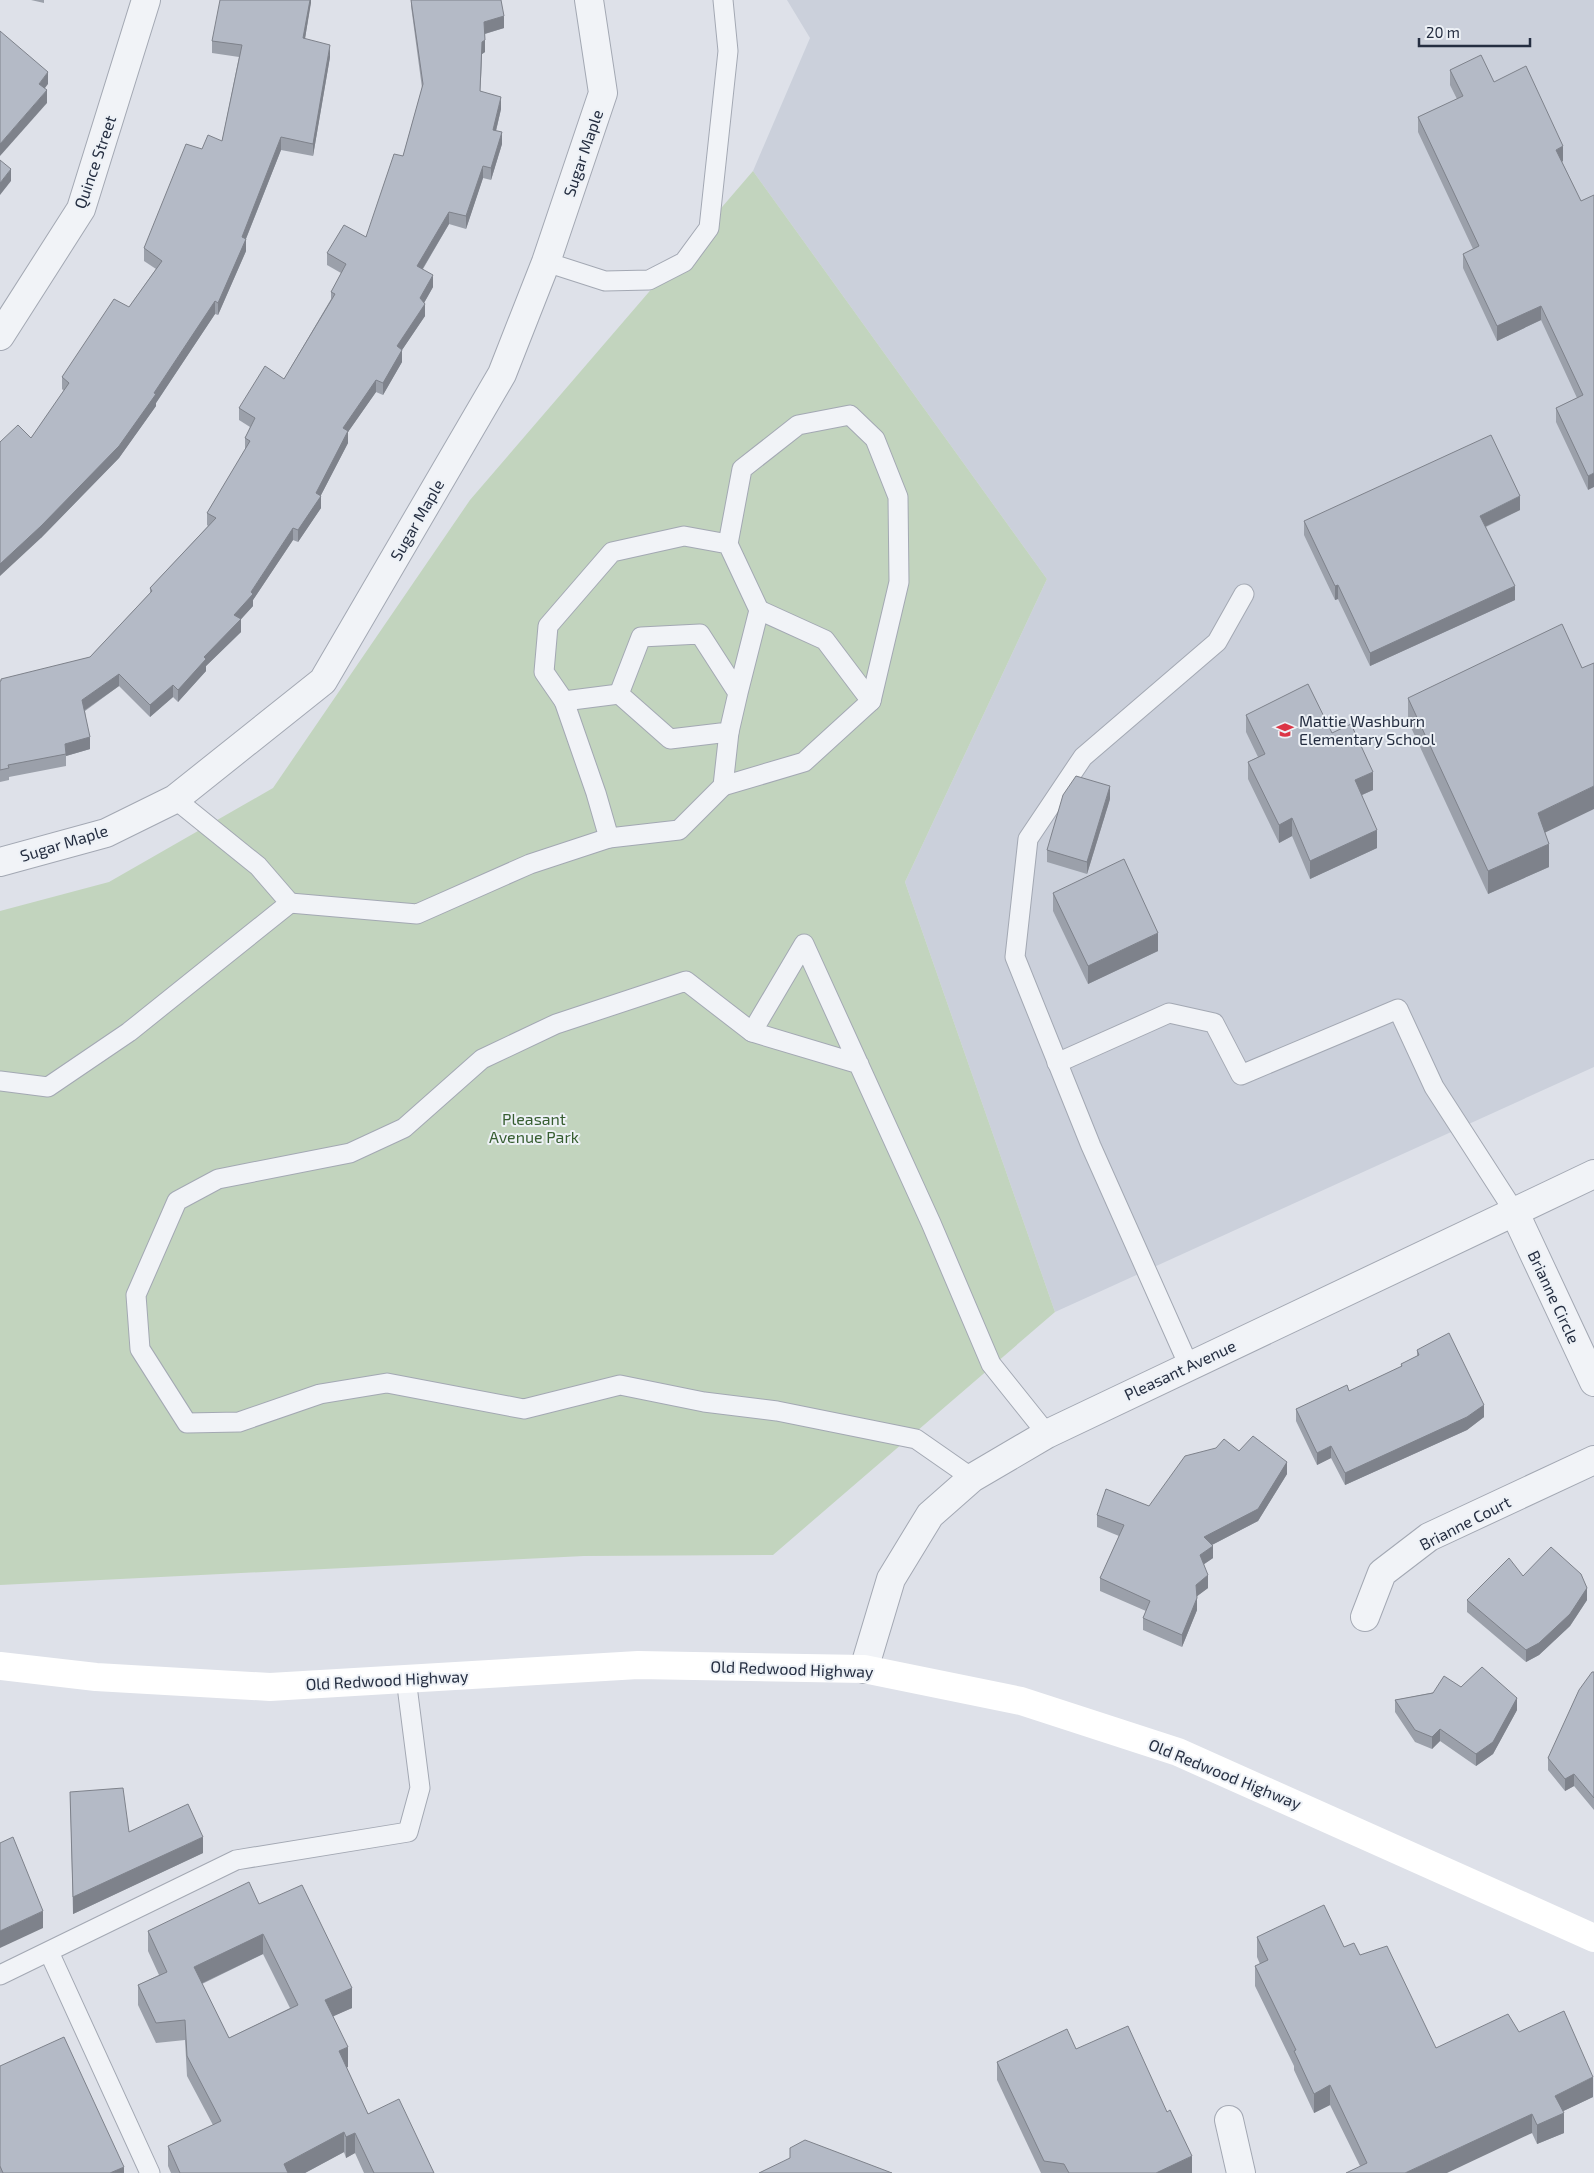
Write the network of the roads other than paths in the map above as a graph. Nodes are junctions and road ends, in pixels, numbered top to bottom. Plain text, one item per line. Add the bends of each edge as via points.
1 (146, 0) edge
2 (590, 0) edge
3 (723, 0) edge
4 (546, 262) junction
5 (0, 336) edge
6 (728, 544) junction
7 (1244, 594) dead end
8 (759, 610) junction
9 (738, 693) junction
10 (619, 694) junction
11 (564, 701) junction
12 (871, 701) junction
13 (729, 732) junction
14 (723, 786) junction
15 (175, 799) junction
16 (609, 838) junction
17 (0, 862) edge
18 (290, 903) junction
19 (752, 1032) junction
20 (1057, 1063) junction
21 (859, 1064) junction
22 (0, 1081) edge
23 (1594, 1174) edge
24 (1514, 1211) junction
25 (1188, 1366) junction
26 (1594, 1382) edge
27 (1047, 1434) junction
28 (1594, 1460) edge
29 (972, 1478) junction
30 (1365, 1617) dead end
31 (0, 1666) edge
32 (864, 1669) junction
33 (406, 1678) junction
34 (1594, 1938) edge
35 (49, 1952) junction
36 (0, 1975) edge
37 (1229, 2120) dead end
38 (150, 2173) edge
39 (1241, 2173) edge

1 - 5 street, Quince Street via 81,209
2 - 4 street, Sugar Maple via 603,94
3 - 4 lane via 728,51 709,228 684,262 649,280 605,281
4 - 15 street, Sugar Maple via 502,374 323,681
6 - 8 lane
6 - 11 lane via 684,536 612,552 548,626 544,672
6 - 12 lane via 742,469 798,425 850,415 875,439 898,496 899,582
7 - 20 lane via 1217,642 1083,758 1028,839 1015,957
8 - 9 lane
8 - 12 lane via 825,640
9 - 10 lane via 700,634 641,637
9 - 13 lane
10 - 11 lane
10 - 13 lane via 670,739
11 - 16 lane
12 - 14 lane via 804,762
13 - 14 lane
14 - 16 lane via 679,830
15 - 17 street, Sugar Maple via 106,833
15 - 18 lane via 258,866
16 - 18 lane via 530,864 416,914
18 - 22 lane via 129,1032 48,1087
19 - 21 lane
19 - 21 lane via 804,944
19 - 29 lane via 686,981 556,1024 482,1060 404,1128 350,1153 218,1179 177,1201 136,1295 140,1349 187,1423 239,1422 320,1394 387,1383 524,1409 620,1385 704,1402 777,1411 916,1439
20 - 24 lane via 1169,1013 1214,1023 1241,1075 1398,1009 1434,1086
20 - 25 lane
21 - 27 lane via 991,1364
23 - 24 street, Pleasant Avenue
24 - 25 street, Pleasant Avenue
24 - 26 street, Brianne Circle
25 - 27 street, Pleasant Avenue
27 - 29 street, Pleasant Avenue
28 - 30 street, Brianne Court via 1429,1537 1382,1573
29 - 32 street, Pleasant Avenue via 930,1515 891,1579
31 - 33 main road, Old Redwood Highway via 96,1677 270,1687
32 - 33 main road, Old Redwood Highway via 638,1665
32 - 34 main road, Old Redwood Highway via 1021,1701 1178,1752
33 - 35 lane via 420,1788 408,1832 236,1860
35 - 36 lane
35 - 38 lane
37 - 39 street

